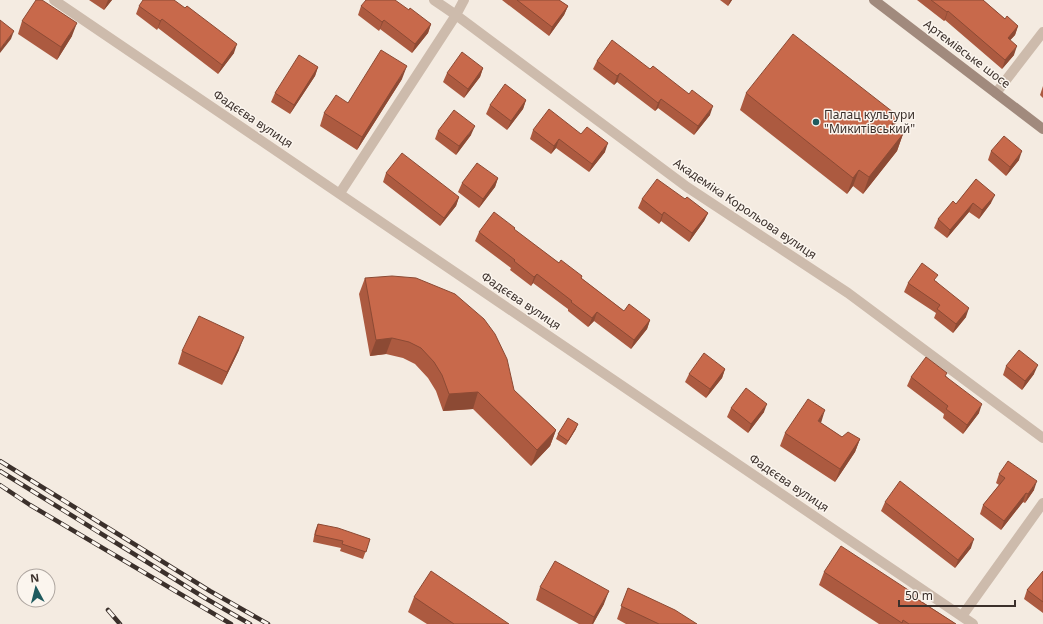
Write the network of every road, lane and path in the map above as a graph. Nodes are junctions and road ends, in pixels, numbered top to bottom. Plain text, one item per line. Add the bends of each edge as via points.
1 (54, 0) edge
2 (434, 0) edge
3 (464, 0) edge
4 (874, 0) edge
5 (456, 15) junction
6 (1043, 32) edge
7 (996, 93) junction
8 (1043, 129) edge
9 (340, 193) junction
10 (1043, 438) edge
11 (1043, 503) edge
12 (962, 616) junction
13 (974, 624) edge

1 - 9 street, Фадєєва вулиця
2 - 5 street, Академіка Корольова вулиця
3 - 5 street
4 - 7 main road, Артемівське шосе
5 - 9 street
5 - 10 street, Академіка Корольова вулиця via 687,187 848,293
6 - 7 street
7 - 8 main road, Артемівське шосе
9 - 12 street, Фадєєва вулиця
11 - 12 street
12 - 13 street, Фадєєва вулиця

